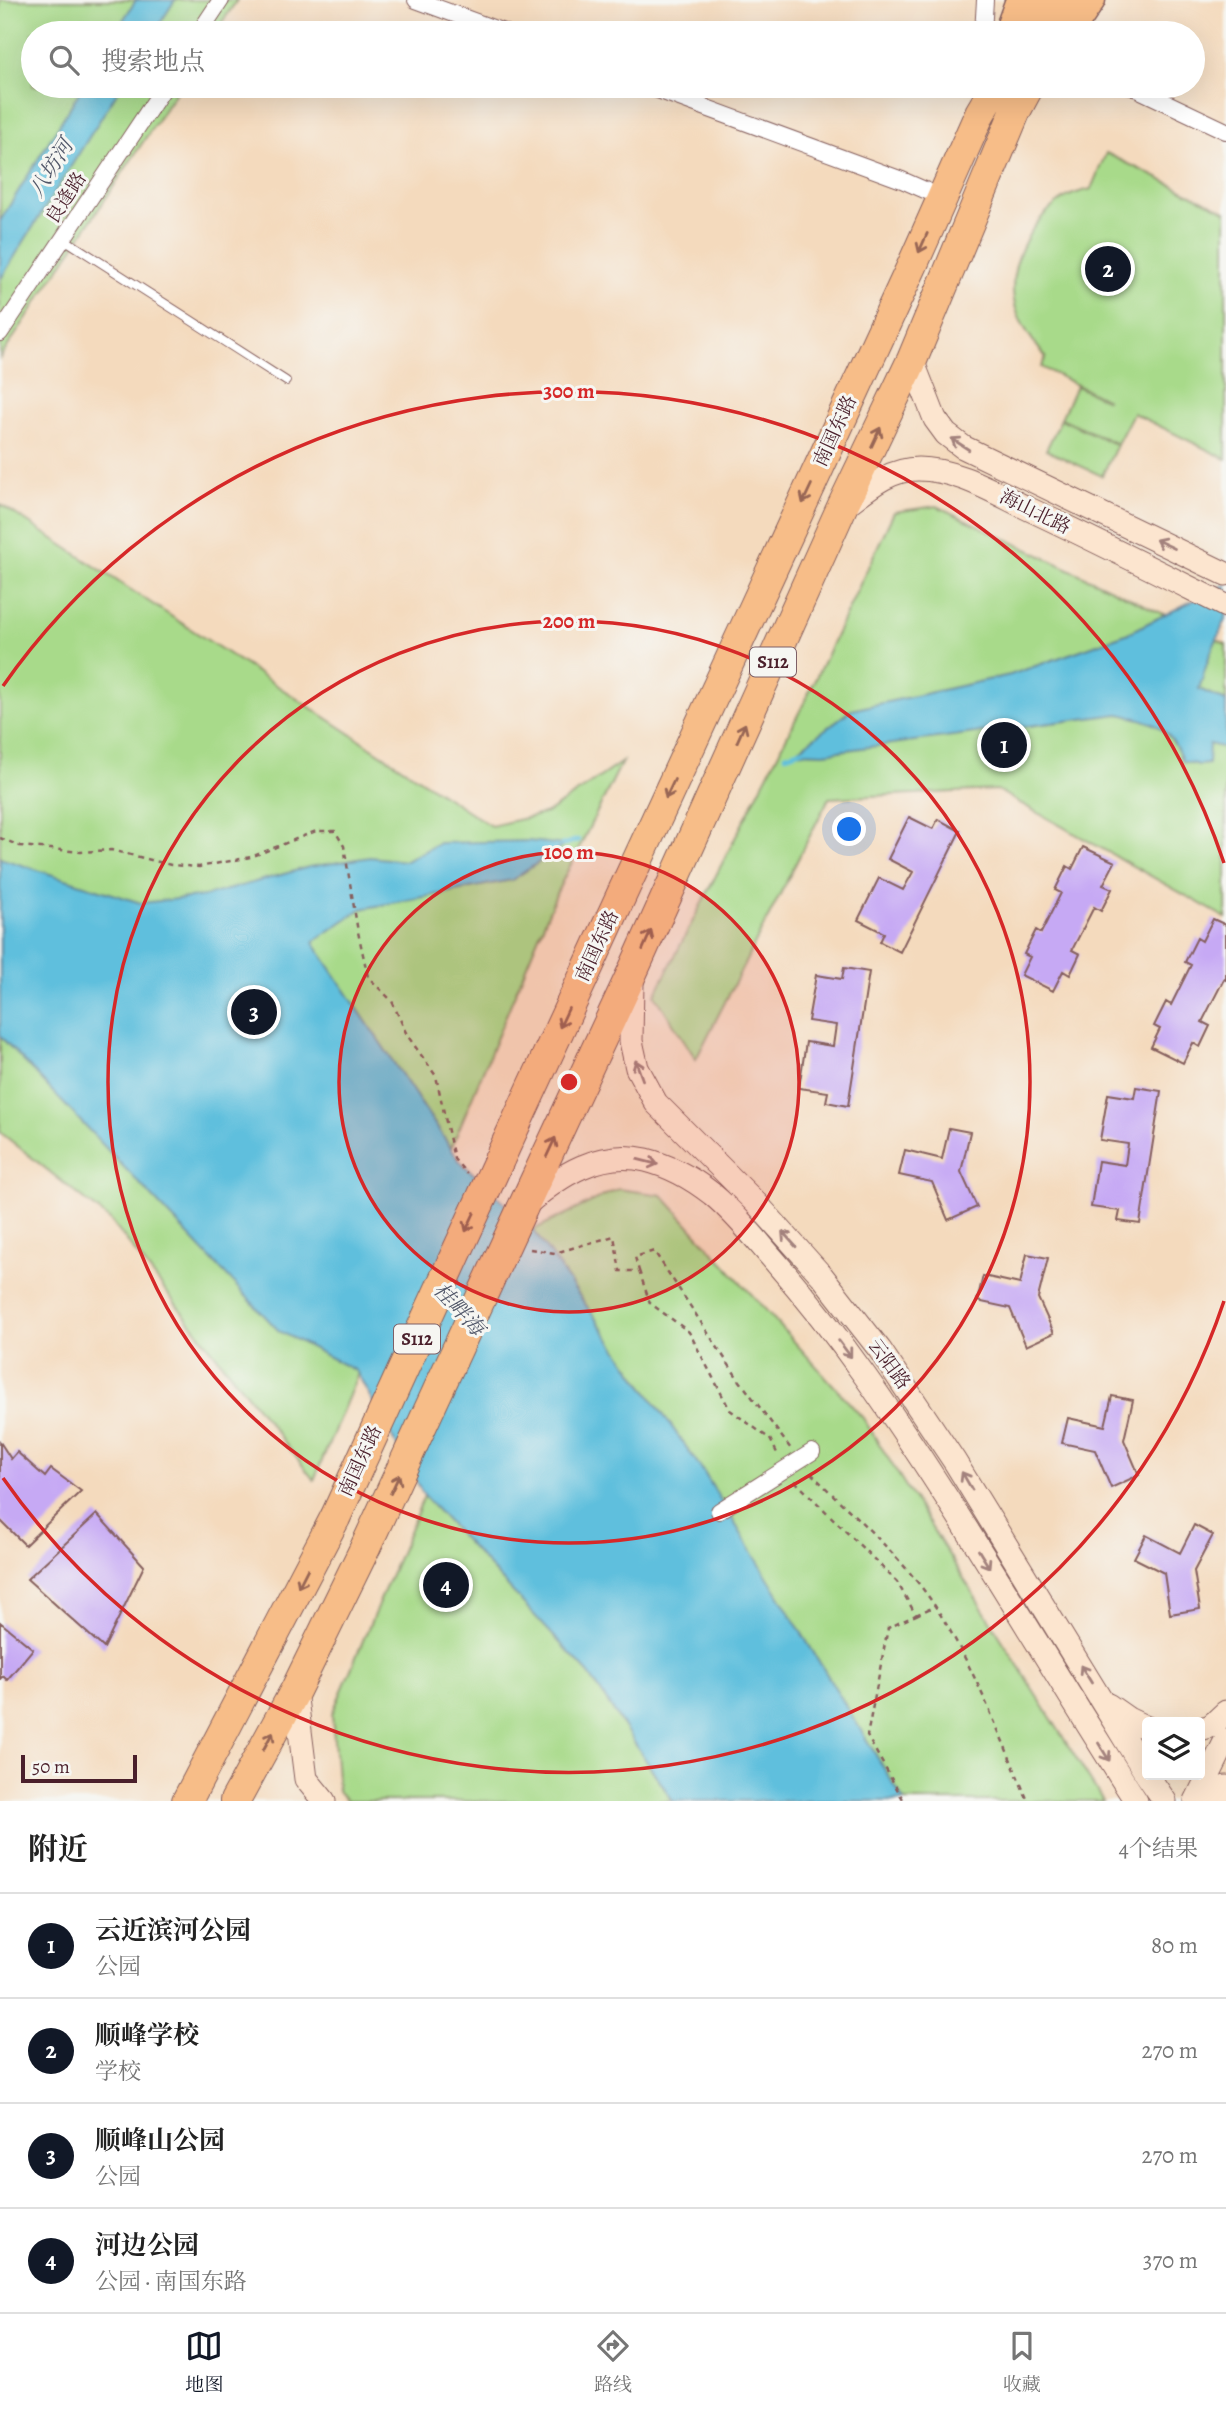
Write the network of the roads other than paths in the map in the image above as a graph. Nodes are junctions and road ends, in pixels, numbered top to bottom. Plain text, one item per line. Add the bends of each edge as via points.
1 (221, 0) edge
2 (416, 0) edge
3 (985, 0) edge
4 (1019, 0) edge
5 (1045, 0) edge
6 (1074, 0) edge
7 (1092, 0) edge
8 (208, 21) edge
9 (473, 21) edge
10 (984, 21) edge
11 (1011, 21) edge
12 (1034, 21) edge
13 (1064, 21) edge
14 (1078, 21) edge
15 (157, 98) edge
16 (679, 98) edge
17 (983, 98) edge
18 (1024, 98) edge
19 (1156, 98) edge
20 (1226, 131) edge
21 (943, 198) junction
22 (64, 239) junction
23 (0, 333) edge
24 (912, 360) junction
25 (286, 381) dead end
26 (842, 507) junction
27 (1226, 574) edge
28 (1226, 606) edge
29 (632, 973) junction
30 (522, 1209) junction
31 (822, 1276) junction
32 (817, 1310) junction
33 (805, 1456) road end
34 (719, 1511) dead end
35 (295, 1691) junction
36 (1103, 1701) junction
37 (1226, 1712) edge
38 (1142, 1726) edge
39 (1205, 1727) edge
40 (1226, 1740) edge
41 (1142, 1767) edge
42 (1150, 1780) edge
43 (1226, 1787) edge
44 (187, 1801) edge
45 (235, 1801) edge
46 (324, 1801) edge
47 (1136, 1801) edge
48 (1165, 1801) edge
49 (1196, 1801) edge
50 (1219, 1801) edge

1 - 8 street
2 - 9 street
3 - 10 street
4 - 11 main road
5 - 12 highway
6 - 13 highway
7 - 14 main road
15 - 22 street, 良逢路
16 - 21 street
17 - 21 highway, 南国东路 / S112
18 - 24 highway, 南国东路 / S112
19 - 20 street
21 -> 44 highway, 南国东路 / S112, bridge via 335,1518
22 - 23 street, 良逢路
22 - 25 lane
26 -> 24 highway, 南国东路 / S112
27 -> 24 main road, 海山北路 via 963,447 935,419
26 - 28 main road, 海山北路 via 894,474 918,469 944,472
29 -> 26 highway, 南国东路 / S112
30 -> 29 highway, 南国东路 / S112
31 -> 29 main road, 云阳路 via 645,1086 631,1041
30 -> 32 main road, 云阳路 via 550,1185 587,1164 621,1157 668,1167 713,1194
35 -> 30 highway, 南国东路 / S112, bridge
31 - 32 main road via 805,1268 800,1272
36 -> 31 main road, 云阳路 via 906,1387
32 -> 47 main road, 云阳路 via 937,1483
33 - 34 street
45 -> 35 highway, 南国东路 / S112
35 - 46 main road via 306,1779
36 - 38 main road
36 - 41 main road, 云阳路
37 - 39 main road
40 - 49 main road
42 - 48 main road, 云阳路
43 - 50 main road

